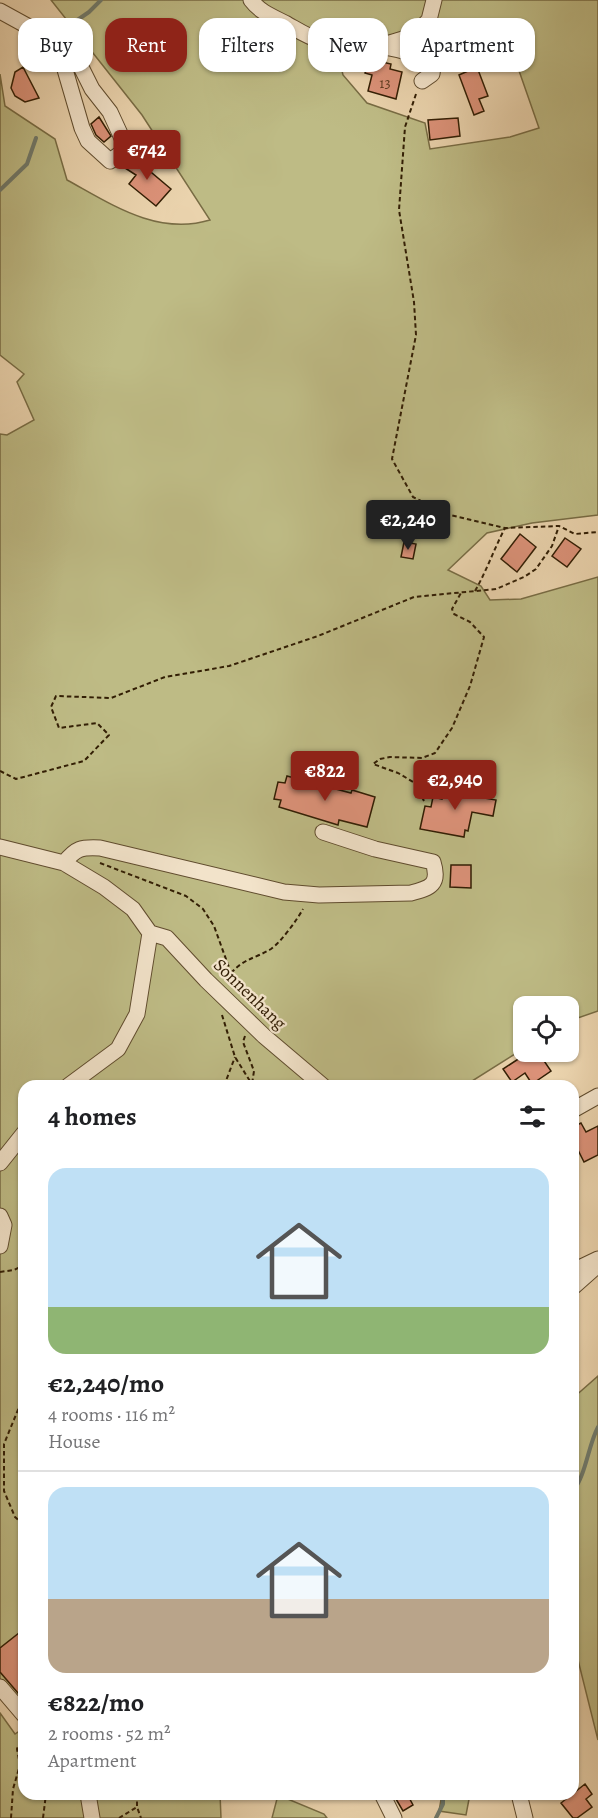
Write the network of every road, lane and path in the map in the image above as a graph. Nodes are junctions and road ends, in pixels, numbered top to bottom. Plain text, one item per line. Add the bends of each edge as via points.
1 (251, 0) edge
2 (434, 0) edge
3 (0, 11) edge
4 (18, 21) edge
5 (308, 35) edge
6 (51, 39) joint
7 (388, 43) edge
8 (388, 48) edge
9 (422, 81) joint
10 (559, 526) junction
11 (505, 528) junction
12 (598, 532) edge
13 (475, 592) junction
14 (461, 593) junction
15 (0, 771) edge
16 (424, 801) dead end
17 (323, 832) dead end
18 (0, 847) edge
19 (84, 847) junction
20 (64, 863) junction
21 (311, 894) junction
22 (150, 933) junction
23 (218, 992) junction
24 (250, 1022) junction
25 (236, 1057) junction
26 (76, 1080) edge
27 (226, 1080) edge
28 (249, 1080) edge
29 (253, 1080) edge
30 (316, 1080) edge
31 (598, 1096) edge
32 (579, 1107) edge
33 (18, 1141) edge
34 (0, 1163) edge
35 (0, 1216) edge
36 (0, 1246) edge
37 (598, 1259) edge
38 (598, 1265) edge
39 (18, 1268) edge
40 (579, 1268) edge
41 (0, 1272) edge
42 (579, 1282) edge
43 (18, 1410) edge
44 (18, 1519) edge
45 (0, 1687) edge
46 (18, 1708) edge
47 (18, 1772) edge
48 (45, 1800) edge
49 (89, 1800) edge
50 (137, 1800) edge
51 (385, 1800) edge
52 (520, 1800) edge
53 (137, 1807) junction
54 (11, 1818) edge
55 (43, 1818) edge
56 (92, 1818) edge
57 (119, 1818) edge
58 (141, 1818) edge
59 (394, 1818) edge
60 (525, 1818) edge

1 - 5 street via 258,10
2 - 7 street via 429,20 413,36
3 - 4 street
6 - 6 street via 70,45 114,122 127,149 110,161 88,141 59,49
8 - 9 street via 426,59 433,66 432,74
9 - 11 path via 405,127 399,210 416,335 392,459 413,497 450,515
10 - 11 path
10 - 12 path via 575,534
10 - 13 path via 552,546 536,569 496,590
11 - 13 path
13 - 14 path
14 - 15 path via 414,597 229,666 165,677 111,698 56,696 51,707 59,728 97,723 109,735 84,761 16,778
14 - 16 path via 452,609 454,614 470,622 484,637 470,686 452,728 435,753 422,758 390,757 373,764 415,783
17 - 21 street via 433,862 437,874 434,883 411,893
18 - 20 street
19 - 20 street via 74,851
19 - 21 street via 284,892
19 - 21 path via 91,860 186,896 203,909 231,973 241,962 272,948
20 - 22 street via 133,909
22 - 23 street, Sonnenhang via 168,938
22 - 26 street via 137,1014 118,1049
23 - 24 street, Sonnenhang
23 - 25 path via 223,1023
24 - 29 path via 243,1042 254,1071
24 - 30 street, Sonnenhang
25 - 27 path
25 - 28 path
31 - 32 street
33 - 34 street
35 - 36 street via 4,1225
37 - 40 street
38 - 42 street
39 - 41 path
43 - 44 path via 4,1444 4,1491
45 - 46 street
47 - 54 path
48 - 55 path
49 - 56 street
50 - 53 path
51 - 59 street
52 - 60 street
53 - 57 path
53 - 58 path

